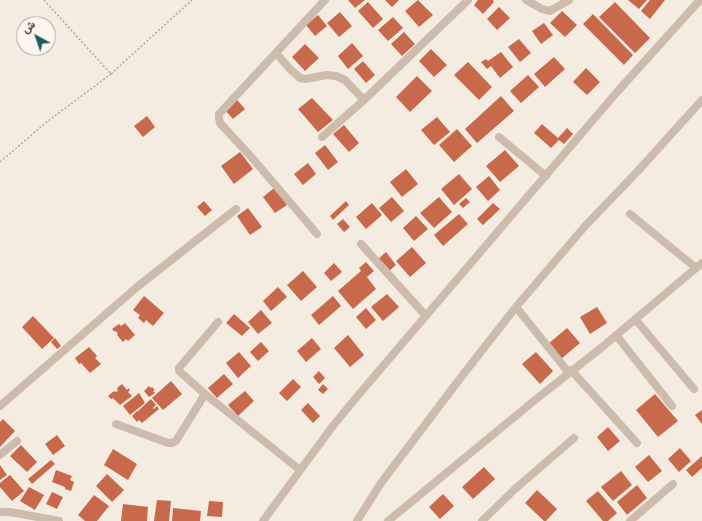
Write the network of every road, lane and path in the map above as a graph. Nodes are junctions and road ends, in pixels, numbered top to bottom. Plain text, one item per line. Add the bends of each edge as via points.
1 (44, 0) edge
2 (192, 0) edge
3 (325, 0) edge
4 (468, 0) edge
5 (526, 0) edge
6 (569, 0) edge
7 (700, 0) edge
8 (276, 53) junction
9 (111, 74) junction
10 (364, 100) junction
11 (702, 100) edge
12 (322, 137) dead end
13 (500, 137) dead end
14 (0, 162) edge
15 (546, 176) junction
16 (236, 209) dead end
17 (630, 214) dead end
18 (317, 234) dead end
19 (361, 244) dead end
20 (699, 266) edge
21 (516, 307) junction
22 (426, 316) junction
23 (635, 319) junction
24 (218, 322) dead end
25 (616, 335) junction
26 (570, 372) junction
27 (694, 389) dead end
28 (205, 394) junction
29 (0, 406) edge
30 (672, 406) dead end
31 (116, 424) dead end
32 (574, 438) dead end
33 (17, 441) dead end
34 (637, 443) dead end
35 (0, 455) edge
36 (300, 470) junction
37 (673, 484) dead end
38 (0, 512) edge
39 (59, 521) edge
40 (263, 521) edge
41 (357, 521) edge
42 (388, 521) edge
43 (482, 521) edge
44 (630, 521) edge

1 - 9 path
2 - 9 path
3 - 8 street
4 - 10 street
5 - 6 street via 550,11
7 - 15 street
8 - 10 street via 300,78 336,76 345,80
8 - 18 street via 218,118
9 - 14 path via 48,121
10 - 12 street
11 - 21 street via 586,225
13 - 15 street
15 - 22 street
16 - 29 street via 131,292
17 - 20 street
19 - 22 street
20 - 23 street
21 - 26 street
21 - 41 street via 381,483
22 - 36 street via 332,427
23 - 25 street
23 - 27 street
24 - 28 street via 179,368 179,371
25 - 26 street
25 - 30 street
26 - 34 street
26 - 42 street
28 - 31 street via 176,441 172,443
28 - 36 street
32 - 43 street
33 - 35 street
36 - 40 street
37 - 44 street
38 - 39 street

